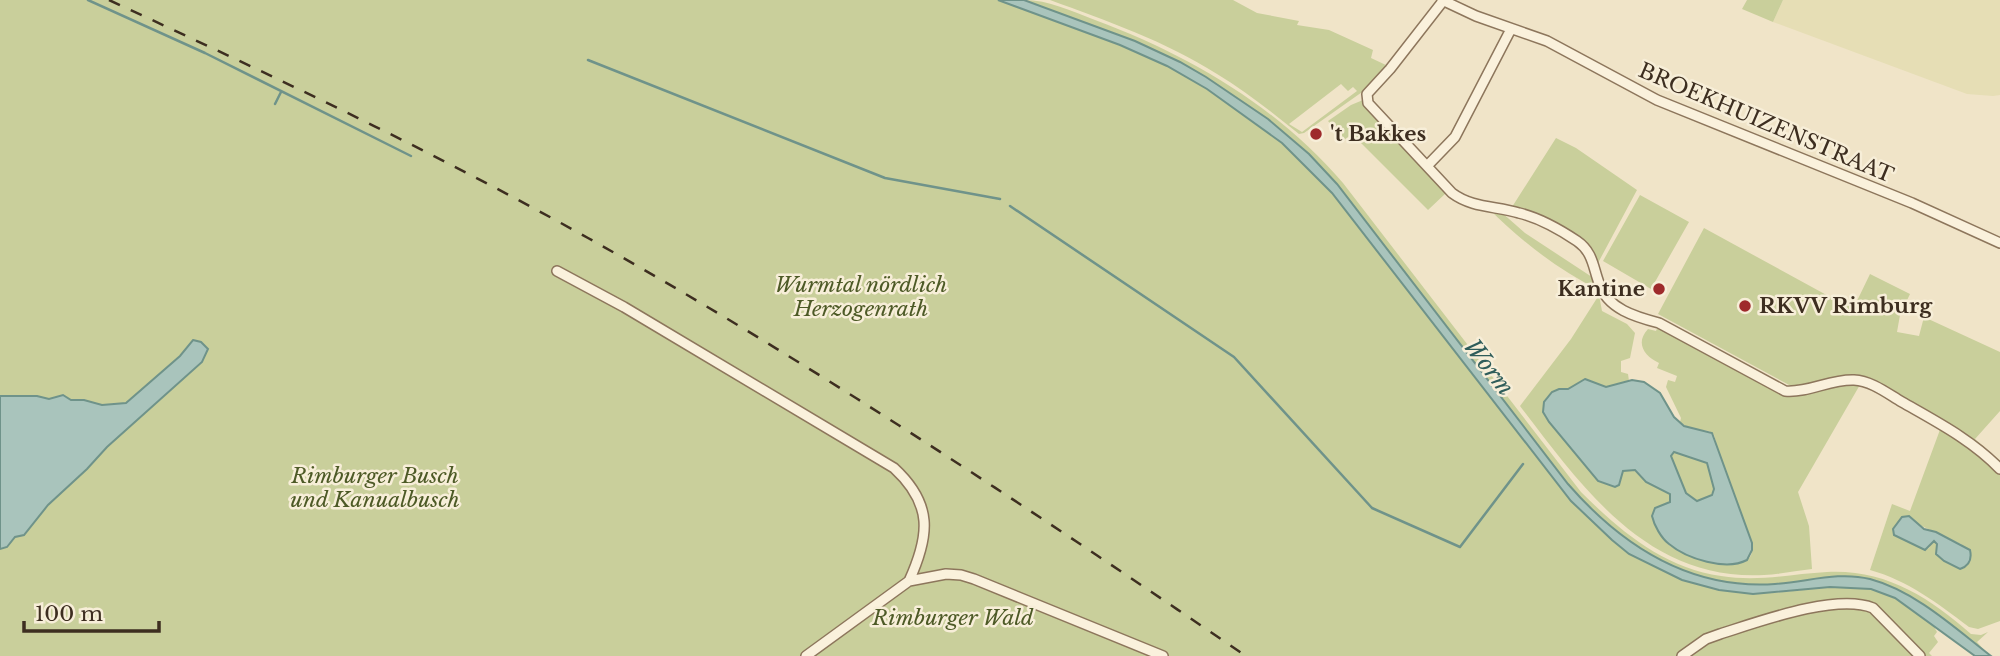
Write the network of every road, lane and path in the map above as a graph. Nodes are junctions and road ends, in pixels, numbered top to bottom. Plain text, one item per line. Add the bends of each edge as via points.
1 (1443, 0) edge
2 (1511, 29) junction
3 (1427, 166) junction
4 (2000, 243) edge
5 (557, 271) dead end
6 (2000, 469) edge
7 (909, 581) junction
8 (806, 656) edge
9 (1163, 656) edge
10 (1682, 656) edge
11 (1920, 656) edge

1 - 2 street, BROEKHUIZENSTRAAT
1 - 3 street via 1367,94 1368,103
2 - 3 street via 1455,137
2 - 4 street, BROEKHUIZENSTRAAT via 1547,41 1657,100
3 - 6 street via 1461,199 1539,219 1581,244 1591,258 1601,290 1640,319 1659,323 1785,391 1846,380 1870,384 1956,433
5 - 7 street via 894,468 914,489 923,512 923,546
7 - 8 street
7 - 9 street via 961,575
10 - 11 street via 1720,634 1841,603 1873,608

